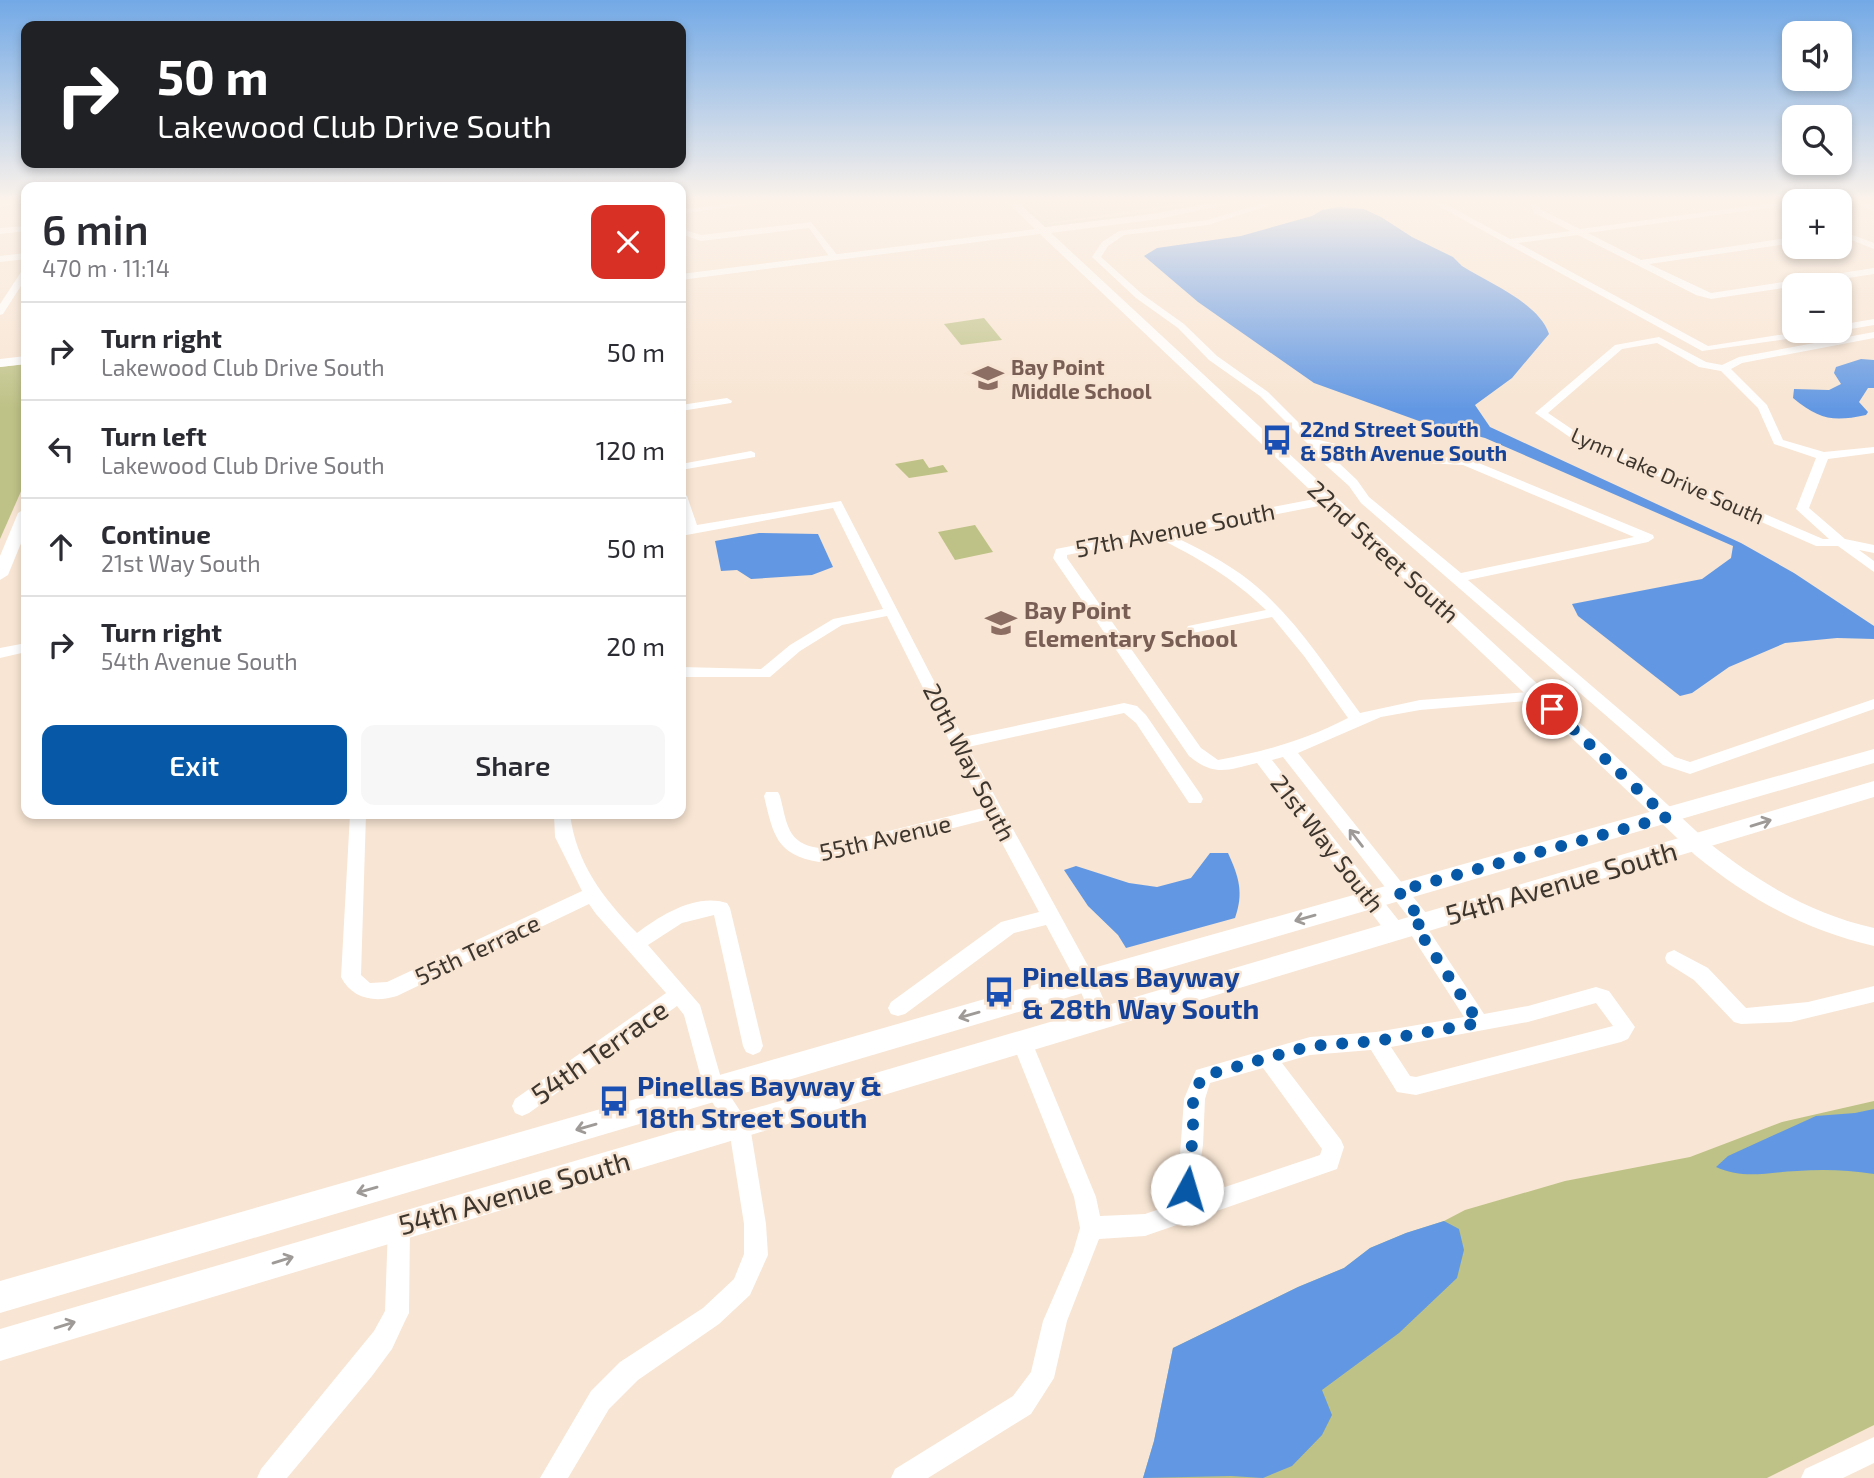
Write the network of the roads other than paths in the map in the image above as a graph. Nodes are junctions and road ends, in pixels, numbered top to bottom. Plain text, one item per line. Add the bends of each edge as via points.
1 (727, 271) edge
2 (1085, 271) edge
3 (1111, 271) edge
4 (1562, 271) edge
5 (1656, 271) edge
6 (1874, 271) edge
7 (686, 276) edge
8 (21, 280) edge
9 (16, 288) junction
10 (0, 289) edge
11 (0, 312) edge
12 (1874, 322) edge
13 (1852, 326) edge
14 (1874, 335) edge
15 (1782, 337) edge
16 (21, 361) edge
17 (0, 363) edge
18 (1724, 368) junction
19 (727, 401) dead end
20 (686, 407) edge
21 (1311, 441) junction
22 (1874, 450) edge
23 (751, 455) dead end
24 (1823, 456) junction
25 (686, 466) edge
26 (1330, 499) junction
27 (21, 525) edge
28 (687, 531) edge
29 (1155, 532) junction
30 (1841, 542) junction
31 (1874, 549) edge
32 (1874, 568) edge
33 (0, 575) edge
34 (1458, 578) junction
35 (892, 611) junction
36 (1275, 612) junction
37 (1193, 629) dead end
38 (21, 649) edge
39 (0, 653) edge
40 (686, 672) edge
41 (1536, 695) junction
42 (1874, 704) edge
43 (1356, 719) junction
44 (960, 744) junction
45 (1286, 750) junction
46 (1260, 756) junction
47 (1874, 756) edge
48 (1874, 789) edge
49 (772, 796) dead end
50 (1195, 799) dead end
51 (993, 811) junction
52 (1667, 817) junction
53 (358, 819) edge
54 (562, 819) edge
55 (1695, 843) junction
56 (1398, 891) junction
57 (593, 894) junction
58 (1371, 899) junction
59 (1051, 916) junction
60 (1412, 926) junction
61 (1874, 937) edge
62 (636, 944) junction
63 (1674, 958) dead end
64 (1086, 981) junction
65 (1874, 994) edge
66 (677, 996) junction
67 (898, 1008) dead end
68 (1102, 1018) junction
69 (1479, 1023) junction
70 (1376, 1041) junction
71 (1022, 1042) junction
72 (753, 1046) dead end
73 (1266, 1058) junction
74 (714, 1089) junction
75 (522, 1106) dead end
76 (739, 1126) junction
77 (1180, 1213) junction
78 (399, 1226) junction
79 (1091, 1228) junction
80 (0, 1297) edge
81 (0, 1345) edge
82 (1874, 1450) edge
83 (270, 1478) edge
84 (552, 1478) edge
85 (904, 1478) edge
86 (1815, 1478) edge

1 - 7 street
2 - 26 street, 22nd Street South
3 - 21 street via 1213,358 1264,394
4 - 15 street via 1706,349
5 - 6 street via 1711,296
8 - 9 street
9 - 10 street
9 - 11 street
12 - 13 street
14 - 18 street via 1739,360
16 - 17 street
18 - 24 street via 1763,407 1778,442
18 - 30 street, Lynn Lake Drive South via 1703,365 1659,340 1619,347 1541,413 1575,436 1821,543
19 - 20 street
21 - 34 street via 1365,500
21 - 34 street via 1370,456 1465,462 1648,538
22 - 24 street
23 - 25 street
24 - 30 street, Lynn Lake Drive South via 1802,509
26 - 29 street, 57th Avenue South
26 - 41 street, 22nd Street South
27 - 33 street
28 - 35 street, 20th Way South via 837,504
29 - 36 street via 1216,563
29 - 46 street, 57th Avenue South via 1061,552 1060,558 1195,752 1218,766
30 - 31 street
30 - 32 street, Lynn Lake Drive South
34 - 42 street via 1669,761 1689,768
35 - 40 street via 838,622 795,648 765,674
35 - 44 street, 20th Way South
36 - 37 street
36 - 43 street
38 - 39 street
41 - 43 street via 1436,703
41 - 52 street, 22nd Street South
43 - 45 street via 1336,732
44 - 50 street via 1124,708 1142,719
44 - 51 street, 20th Way South
45 - 46 street
56 -> 45 street, 21st Way South
46 - 58 street, 21st Way South
47 - 52 main road, 54th Avenue South
55 -> 48 main road, 54th Avenue South
49 - 51 street, 55th Avenue via 785,840 804,854 819,855
51 - 59 street, 20th Way South
52 - 55 street, 22nd Street South
52 - 56 main road, 54th Avenue South
53 - 57 street, 55th Terrace via 351,977 359,988 377,993 390,990
54 - 57 street via 564,837
55 - 60 main road, 54th Avenue South
55 - 61 street, 22nd Street South via 1738,878 1782,905 1837,928
56 - 58 main road, 54th Avenue South
56 - 60 street, 21st Way South
57 - 62 street
58 - 60 street, 21st Way South
58 -> 64 main road, 54th Avenue South
59 - 64 street, 20th Way South
59 - 67 street via 1008,927
60 - 68 main road, 54th Avenue South
60 - 69 street
62 - 66 street
62 - 72 street via 666,920 721,908
63 - 65 street via 1701,974 1741,1016 1827,1007
64 - 68 street, 20th Way South
64 -> 74 main road, 54th Avenue South
66 - 74 street via 693,1011
66 - 75 street, 54th Terrace
68 - 71 main road, 54th Avenue South
69 - 70 street
69 - 70 street via 1596,995 1625,1027 1621,1033 1416,1086 1404,1085
70 - 73 street via 1310,1046
71 - 76 main road, 54th Avenue South
71 - 79 street via 1086,1197
73 - 77 street via 1203,1076 1193,1095 1193,1135
73 - 77 street via 1333,1147 1329,1162
74 - 76 street
74 -> 80 main road, 54th Avenue South
76 - 78 main road, 54th Avenue South
76 - 84 street via 756,1255 742,1286 711,1316 629,1371 600,1400
77 - 79 street via 1146,1225
81 -> 78 main road, 54th Avenue South
78 - 83 street via 400,1282 393,1322 363,1367
79 - 85 street via 1055,1321 1042,1378 1022,1405
82 - 86 street

